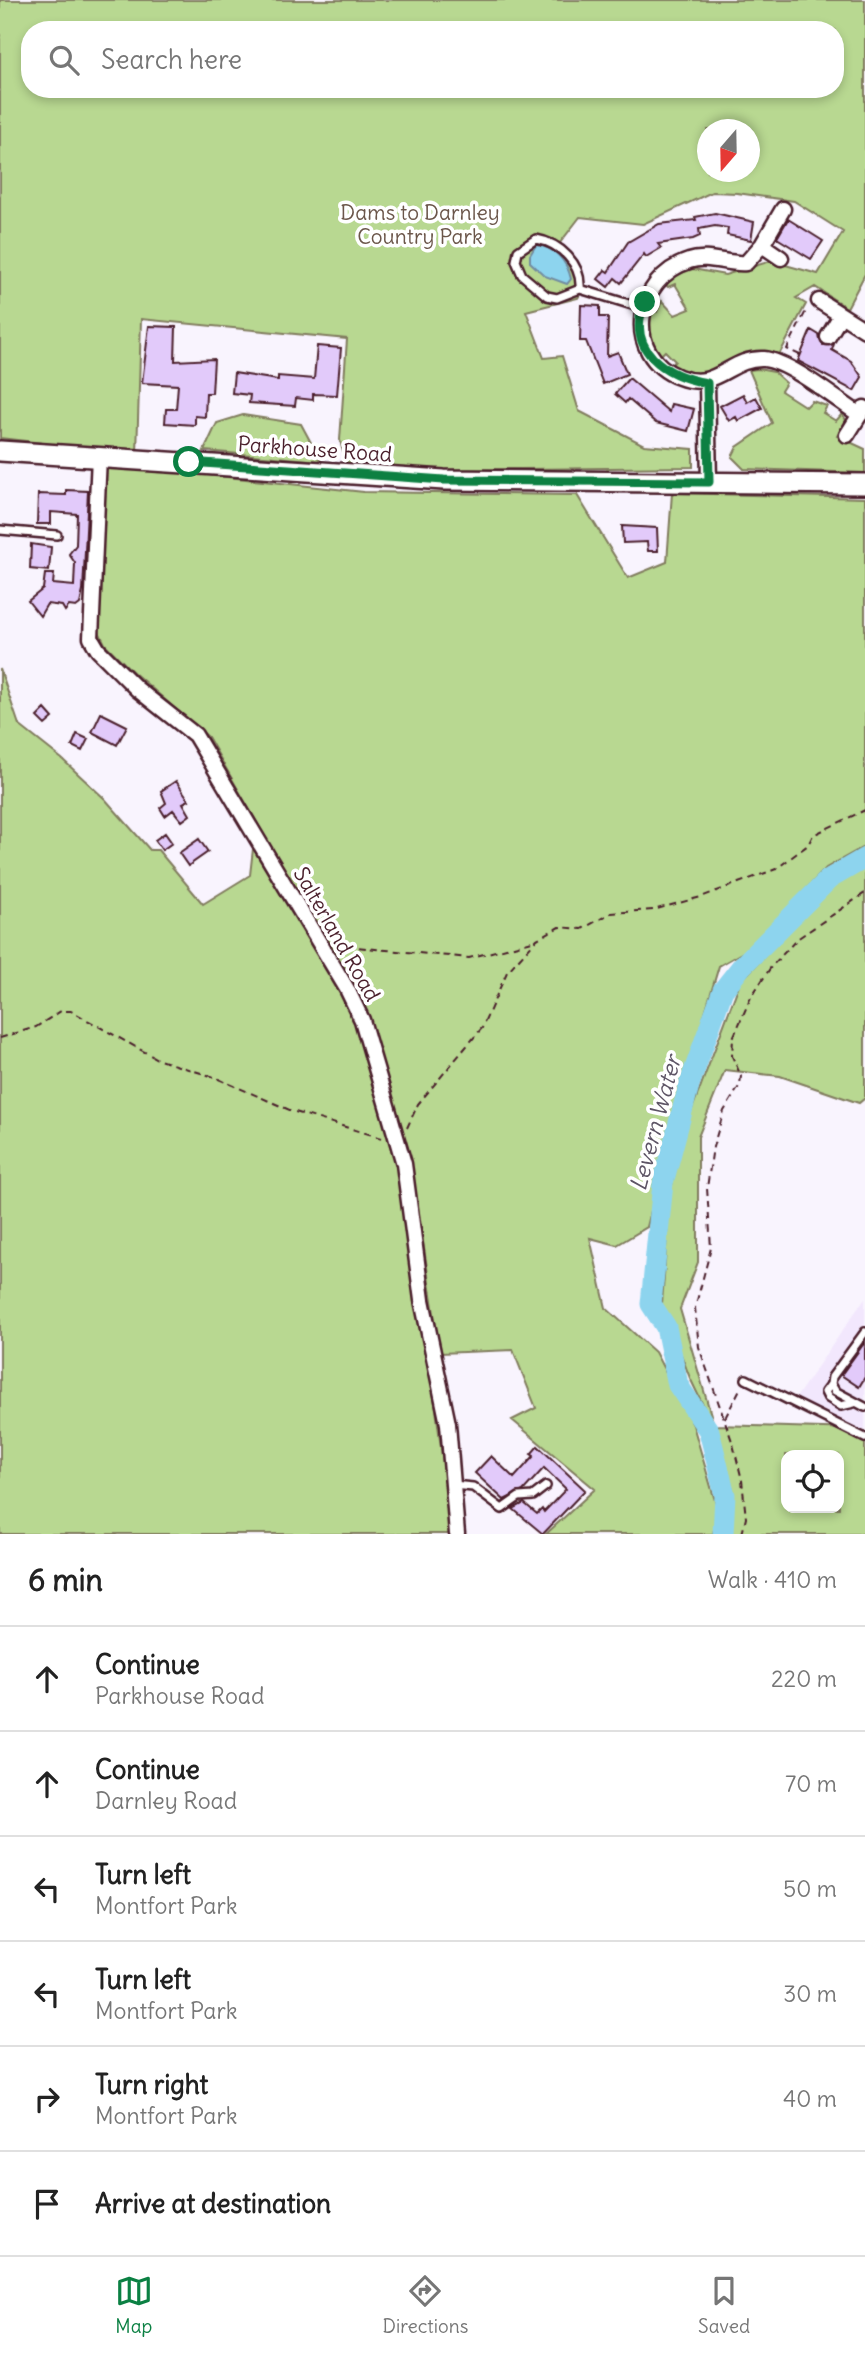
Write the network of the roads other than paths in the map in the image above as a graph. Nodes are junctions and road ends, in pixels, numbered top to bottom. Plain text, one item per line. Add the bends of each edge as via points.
1 (783, 209) dead end
2 (762, 246) junction
3 (782, 258) dead end
4 (580, 289) junction
5 (819, 301) road end
6 (642, 307) junction
7 (841, 315) junction
8 (865, 330) edge
9 (828, 337) dead end
10 (707, 383) junction
11 (862, 411) edge
12 (847, 435) dead end
13 (0, 452) edge
14 (99, 456) junction
15 (709, 482) junction
16 (865, 484) edge
17 (0, 530) edge
18 (57, 535) dead end
19 (865, 1332) edge
20 (746, 1379) road end
21 (865, 1407) edge
22 (865, 1438) edge
23 (453, 1485) junction
24 (546, 1486) dead end
25 (457, 1534) edge

1 - 2 street
2 - 3 street
2 - 6 street via 746,263 703,257 675,267
4 - 4 lane via 557,298 547,296 523,275 516,261 518,251 536,239 548,241 575,266
4 - 6 lane
5 - 7 street
6 - 10 street via 642,337 657,363 683,379
7 - 8 street
7 - 9 street
10 - 11 street via 743,362 764,359
10 - 15 street
11 - 12 street
13 - 14 main road, Parkhouse Road
14 - 15 main road, Parkhouse Road via 386,478
14 - 23 street, Salterland Road via 91,638 137,689 195,734 348,989 362,1020 399,1142 422,1300 449,1423
15 - 16 main road, Parkhouse Road
17 - 18 lane
19 - 21 lane via 825,1392 841,1406 854,1403
20 - 22 lane
23 - 24 lane via 473,1487 502,1509
23 - 25 street, Salterland Road

